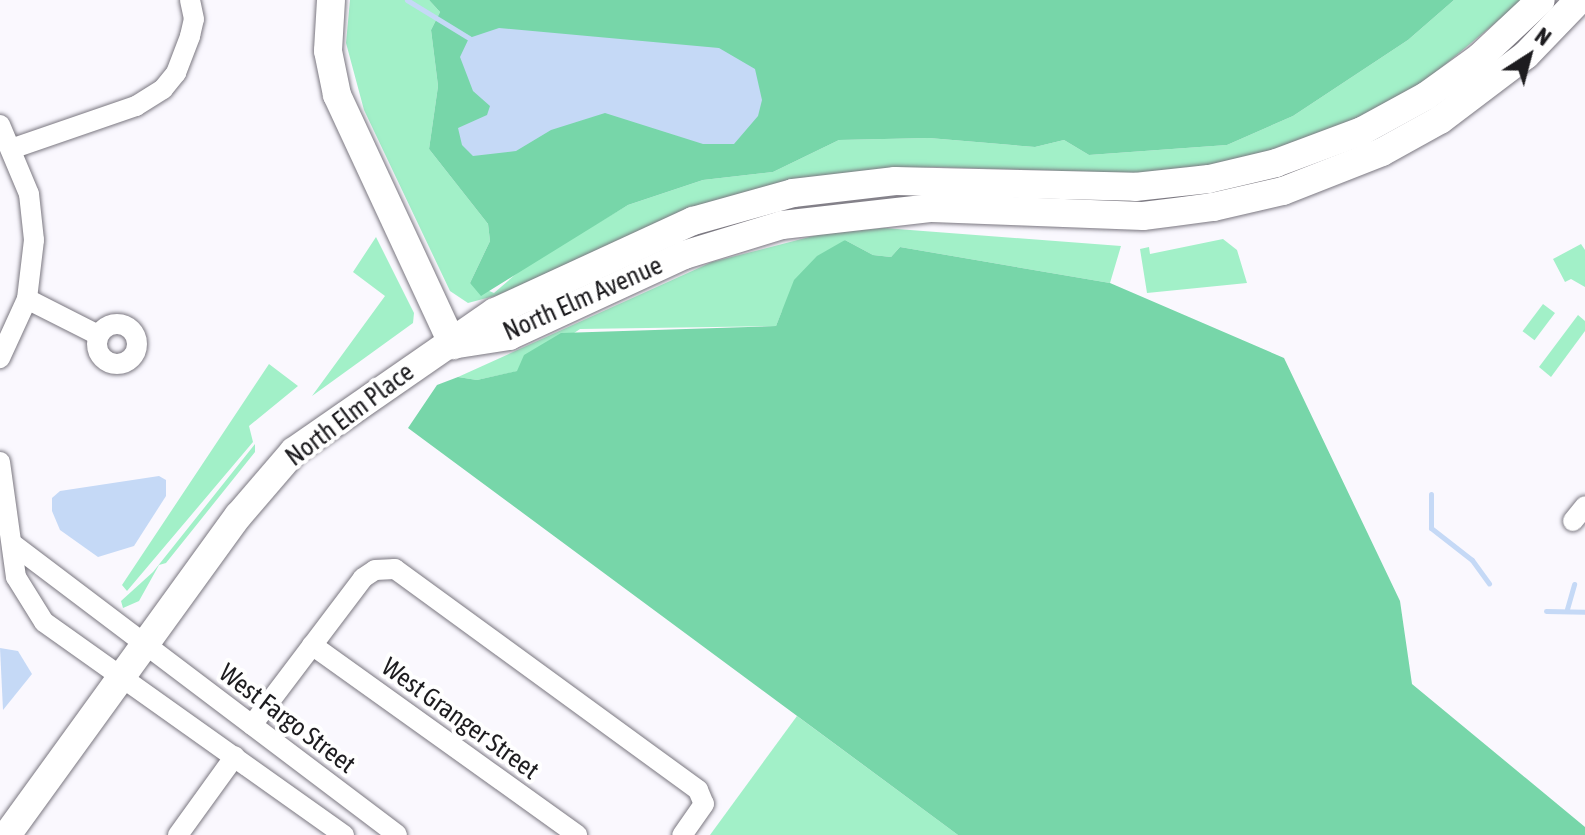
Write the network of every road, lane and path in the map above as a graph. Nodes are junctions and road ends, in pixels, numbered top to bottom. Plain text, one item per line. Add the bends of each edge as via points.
1 (190, 0) edge
2 (331, 0) edge
3 (1541, 0) edge
4 (1579, 0) edge
5 (1516, 45) junction
6 (0, 125) edge
7 (11, 149) junction
8 (1245, 172) junction
9 (1251, 199) junction
10 (27, 299) junction
11 (98, 335) dead end
12 (453, 345) junction
13 (0, 358) edge
14 (0, 462) edge
15 (7, 547) edge
16 (312, 645) junction
17 (144, 646) junction
18 (122, 677) junction
19 (252, 725) junction
20 (235, 756) junction
21 (7, 835) edge
22 (178, 835) edge
23 (344, 835) edge
24 (397, 835) edge
25 (577, 835) edge
26 (682, 835) edge

1 - 7 street via 190,36 176,73 163,89 136,106
2 - 12 main road via 328,51 337,95
3 - 5 main road, North Elm Avenue
4 - 5 main road, North Elm Avenue
5 - 8 main road, North Elm Avenue via 1385,119 1303,155
5 - 9 main road, North Elm Avenue via 1466,103 1392,147 1318,179
6 - 7 street
7 - 10 street via 29,194 33,225
8 - 9 main road
8 - 12 main road, North Elm Avenue via 1135,187 895,181 793,193 693,221 644,241 495,312
9 - 12 main road, North Elm Avenue via 1143,216 932,208 819,218 684,255 509,336
10 - 11 street
10 - 13 street
12 - 17 main road, North Elm Place via 371,393 294,451 239,515
14 - 15 street
15 - 17 street, West Fargo Street
15 - 18 street via 29,604 64,637
16 - 19 street
16 - 25 street, West Granger Street
16 - 26 street via 363,578 375,570 395,569 698,790 704,804
17 - 18 main road, North Elm Place
17 - 19 street, West Fargo Street
18 - 20 street
18 - 21 main road, North Elm Place
19 - 24 street, West Fargo Street
20 - 22 street
20 - 23 street

